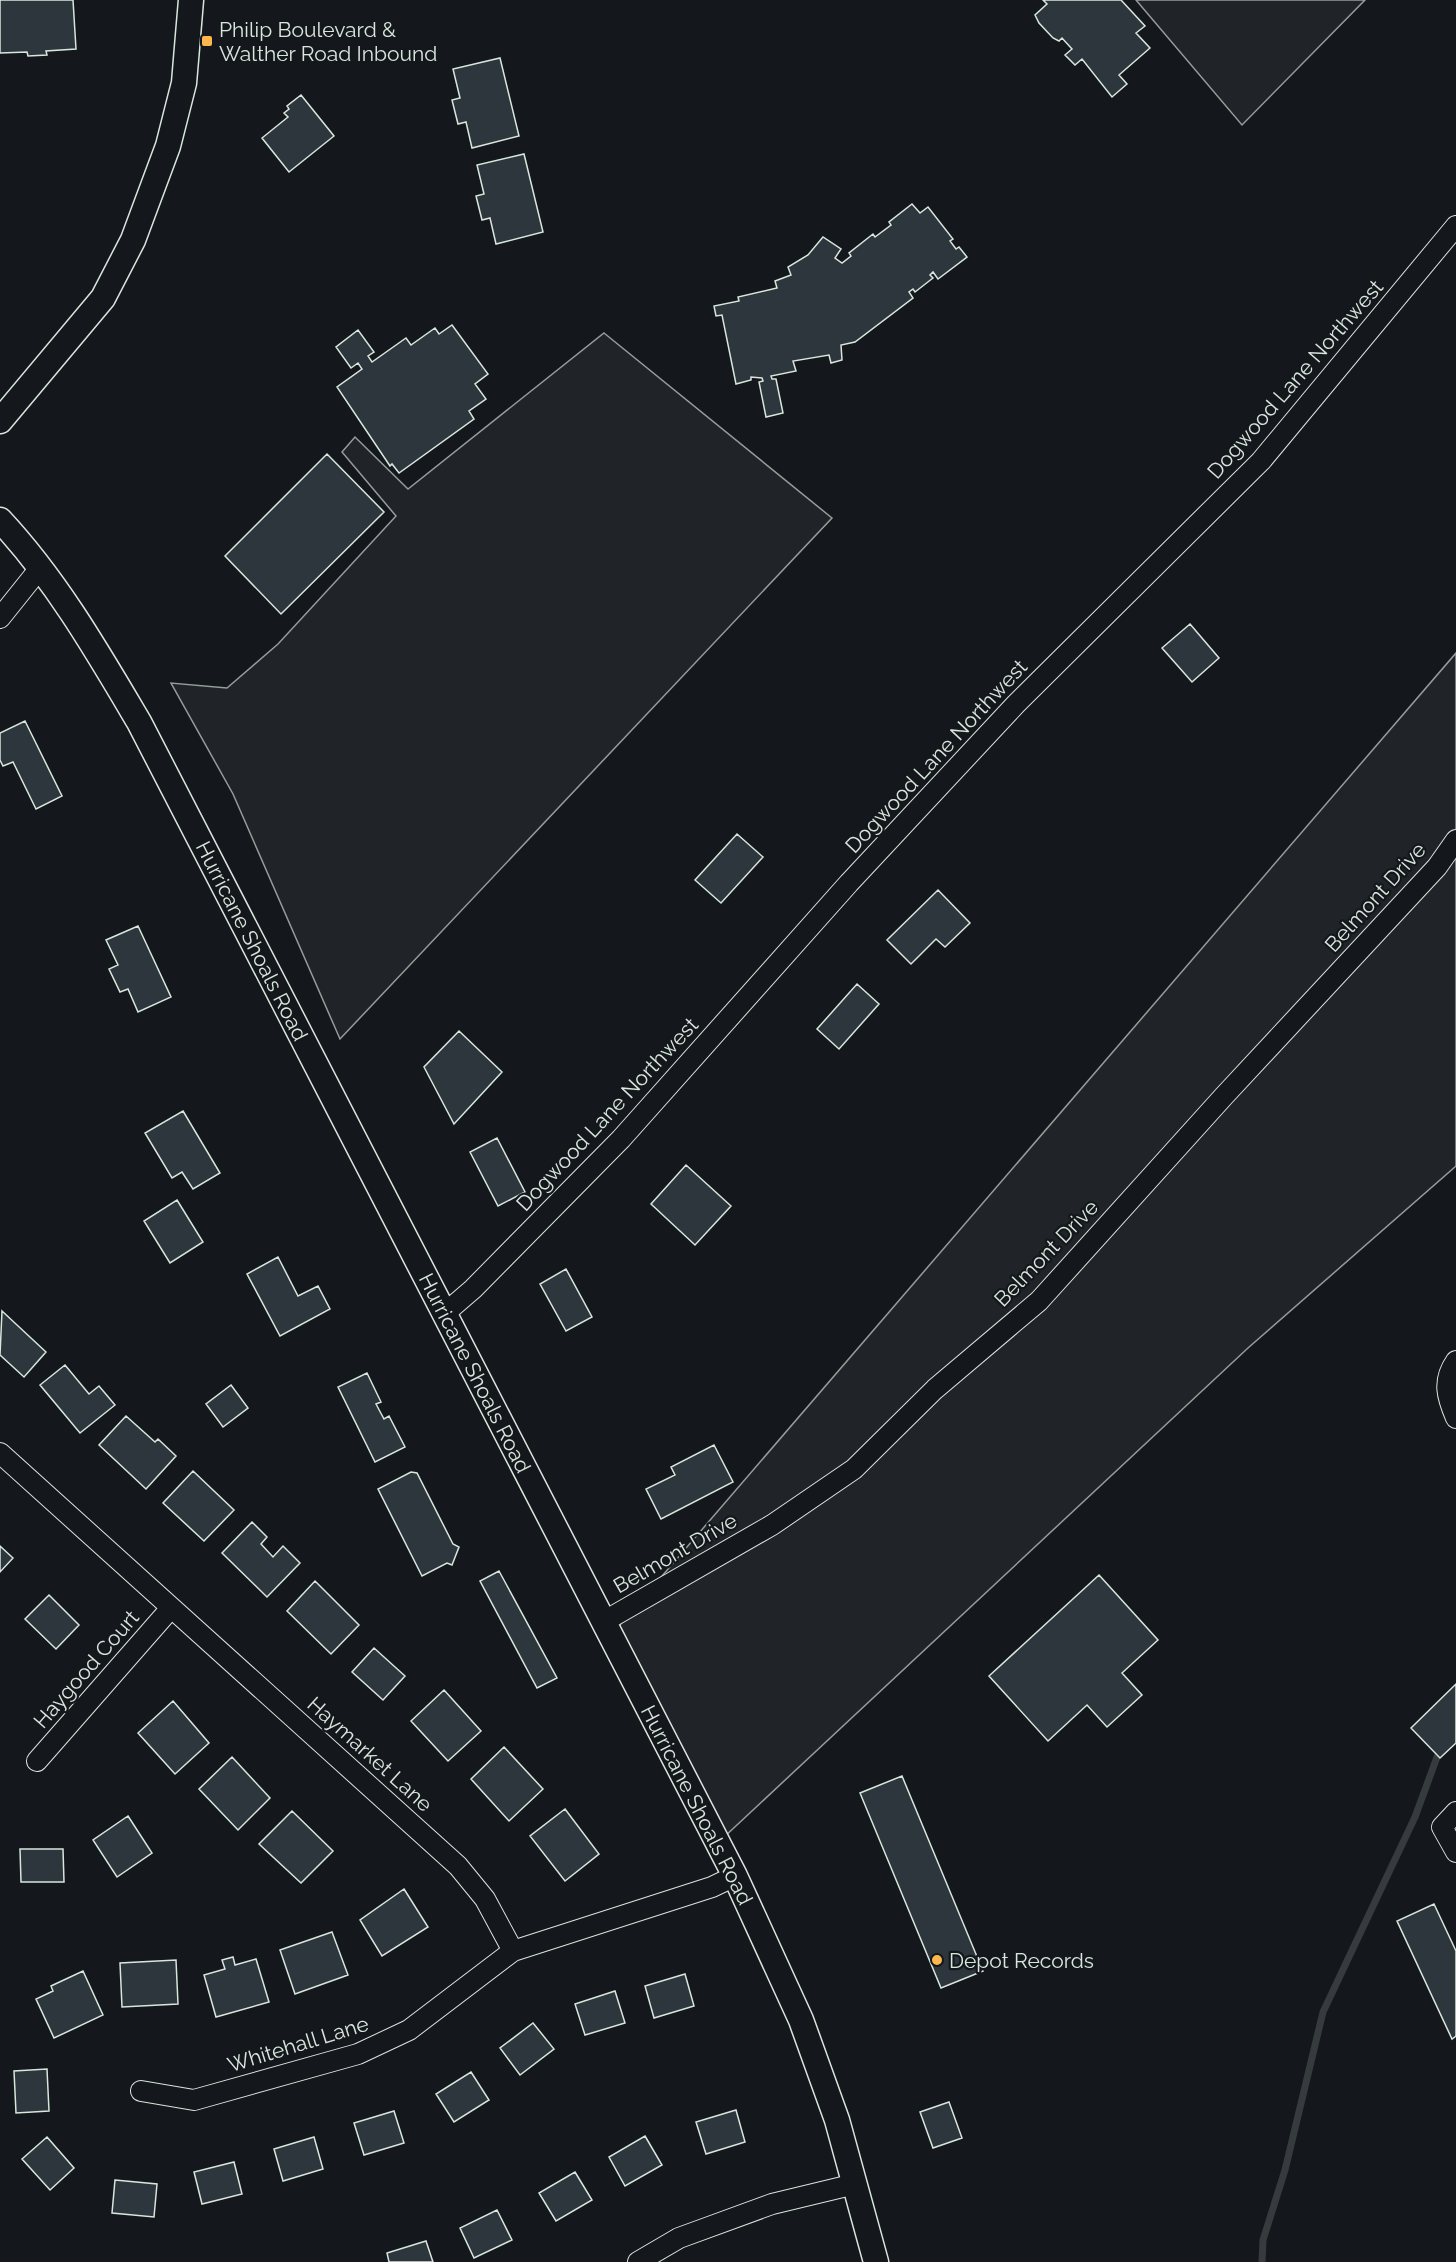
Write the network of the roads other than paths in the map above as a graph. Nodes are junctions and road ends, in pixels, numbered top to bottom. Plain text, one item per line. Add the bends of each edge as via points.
1 (191, 0) edge
2 (1456, 226) edge
3 (28, 390) junction
4 (0, 404) edge
5 (0, 421) edge
6 (0, 520) edge
7 (40, 568) junction
8 (0, 618) edge
9 (1456, 840) edge
10 (444, 1314) junction
11 (1456, 1361) edge
12 (1456, 1418) edge
13 (0, 1453) edge
14 (171, 1608) junction
15 (603, 1622) junction
16 (37, 1761) dead end
17 (1456, 1812) edge
18 (1456, 1852) edge
19 (735, 1876) junction
20 (513, 1951) junction
21 (141, 2091) dead end
22 (855, 2184) junction
23 (638, 2262) edge
24 (876, 2262) edge

1 - 3 street via 184,83 168,146 133,240 103,298
2 - 10 street, Dogwood Lane Northwest via 1261,461 1016,704 849,883 621,1139
3 - 4 street
3 - 5 street
6 - 7 street, Hurricane Shoals Road
7 - 8 street
7 - 10 street, Hurricane Shoals Road via 84,629 139,722
9 - 15 street, Belmont Drive via 1437,867 1039,1300 935,1389 854,1469 772,1525
10 - 15 street, Hurricane Shoals Road
11 - 12 street via 1446,1384
13 - 14 street, Haymarket Lane
14 - 16 street, Haygood Court
14 - 20 street, Haymarket Lane via 458,1866 485,1899
15 - 19 street, Hurricane Shoals Road
17 - 18 street via 1442,1827
19 - 20 street via 712,1887
19 - 22 street, Hurricane Shoals Road via 801,2020
20 - 21 street, Whitehall Lane via 409,2030 358,2054 194,2100
22 - 23 street via 771,2204 679,2238
22 - 24 street, Hurricane Shoals Road

